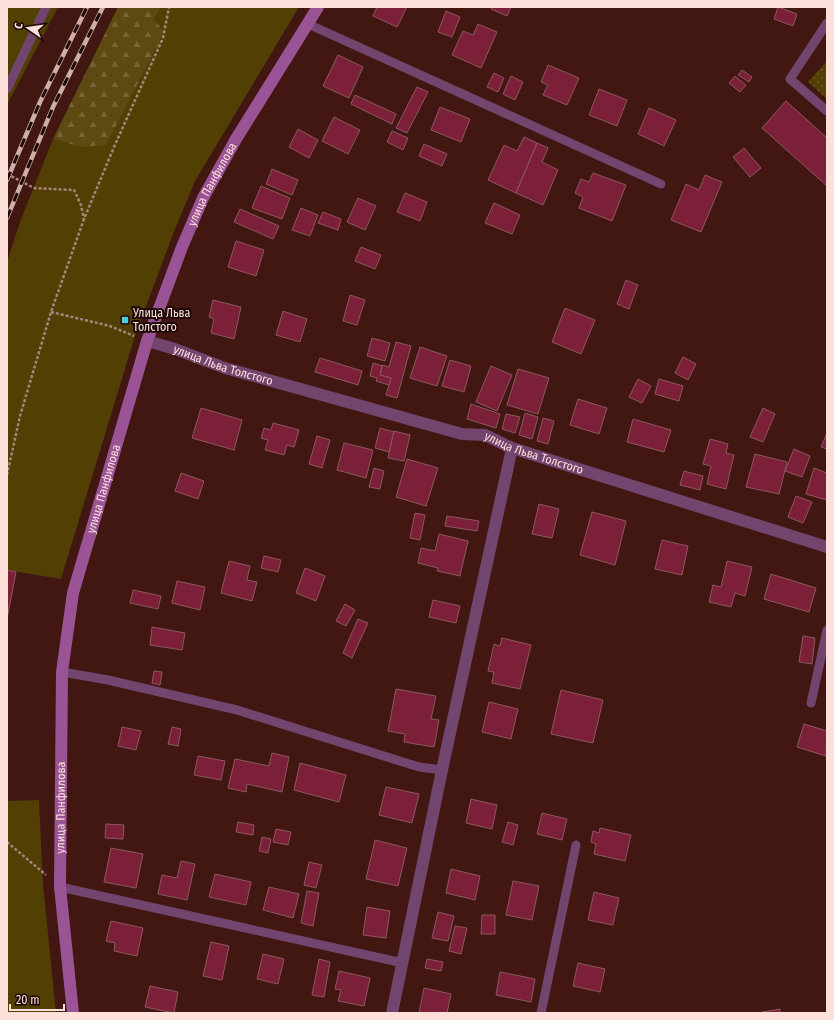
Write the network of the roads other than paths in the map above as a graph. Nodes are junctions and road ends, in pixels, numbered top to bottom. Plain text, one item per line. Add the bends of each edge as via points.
1 (46, 7) edge
2 (318, 7) edge
3 (827, 23) edge
4 (308, 24) junction
5 (7, 89) edge
6 (827, 111) edge
7 (661, 184) dead end
8 (147, 341) junction
9 (512, 448) junction
10 (827, 547) edge
11 (827, 630) edge
12 (62, 672) junction
13 (811, 703) dead end
14 (442, 770) junction
15 (576, 845) dead end
16 (60, 887) junction
17 (403, 962) junction
18 (73, 1013) edge
19 (392, 1013) edge
20 (541, 1013) edge

1 - 5 lane
2 - 4 main road, улица Панфилова
3 - 6 lane via 790,79
4 - 7 lane
4 - 8 main road, улица Панфилова via 236,139 203,198
8 - 9 street, улица Льва Толстого via 225,368 462,434 485,435
8 - 12 main road, улица Панфилова via 73,593
9 - 10 street, улица Льва Толстого
9 - 14 street
11 - 13 lane
12 - 14 lane via 237,710 419,767
12 - 16 main road, улица Панфилова
14 - 17 street
15 - 20 lane
16 - 17 lane
16 - 18 main road, улица Панфилова
17 - 19 street

